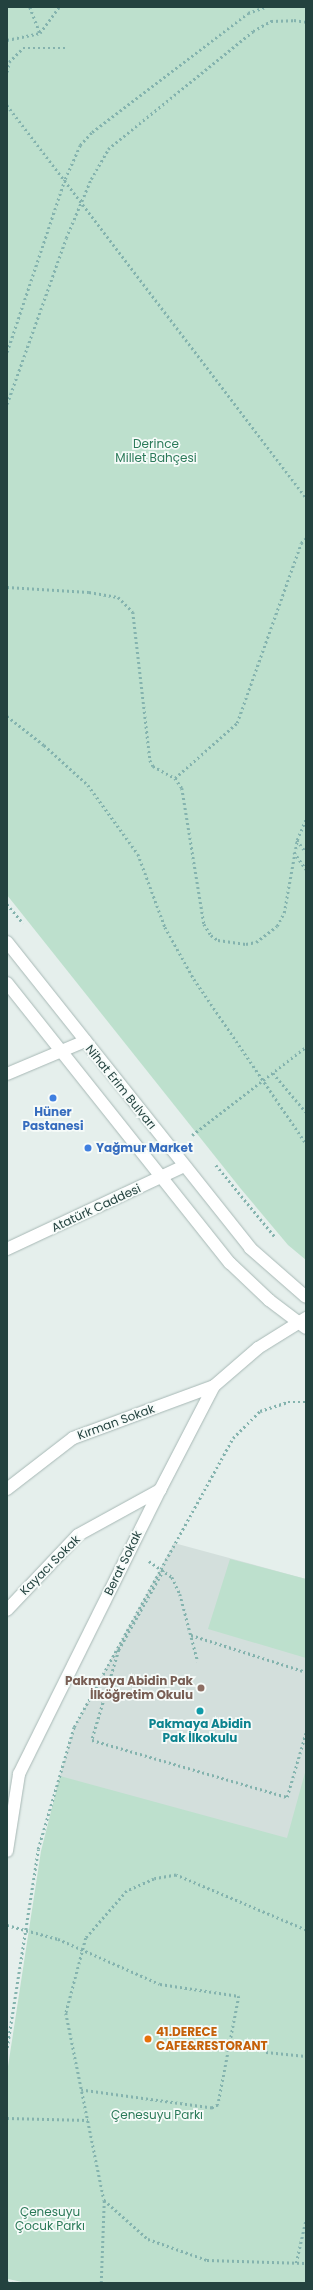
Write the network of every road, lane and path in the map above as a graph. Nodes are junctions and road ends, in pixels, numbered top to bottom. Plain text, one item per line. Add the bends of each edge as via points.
1 (30, 7) edge
2 (59, 7) edge
3 (265, 7) edge
4 (306, 22) edge
5 (40, 33) junction
6 (7, 40) edge
7 (66, 48) dead end
8 (7, 72) edge
9 (7, 105) edge
10 (65, 179) junction
11 (82, 201) junction
12 (7, 352) edge
13 (7, 404) edge
14 (306, 498) edge
15 (306, 538) edge
16 (7, 588) edge
17 (7, 716) edge
18 (175, 778) junction
19 (306, 819) edge
20 (297, 840) junction
21 (294, 852) junction
22 (306, 852) edge
23 (306, 869) edge
24 (7, 904) edge
25 (26, 928) dead end
26 (7, 942) edge
27 (7, 983) edge
28 (85, 1041) junction
29 (306, 1047) edge
30 (62, 1052) junction
31 (272, 1073) junction
32 (7, 1074) edge
33 (263, 1080) junction
34 (306, 1112) edge
35 (187, 1129) dead end
36 (192, 1135) junction
37 (197, 1141) dead end
38 (306, 1143) edge
39 (211, 1159) dead end
40 (184, 1166) junction
41 (162, 1177) junction
42 (279, 1242) dead end
43 (7, 1249) edge
44 (306, 1297) edge
45 (303, 1323) edge
46 (214, 1386) junction
47 (306, 1402) edge
48 (7, 1489) edge
49 (160, 1490) junction
50 (129, 1551) junction
51 (161, 1567) junction
52 (164, 1570) junction
53 (7, 1610) edge
54 (191, 1635) junction
55 (198, 1662) dead end
56 (306, 1672) edge
57 (306, 1732) edge
58 (19, 1774) junction
59 (7, 1788) edge
60 (7, 1851) edge
61 (7, 1926) edge
62 (26, 1929) junction
63 (306, 1930) edge
64 (82, 1951) junction
65 (7, 2048) edge
66 (266, 2052) dead end
67 (306, 2056) edge
68 (81, 2090) junction
69 (7, 2118) edge
70 (88, 2120) junction
71 (104, 2200) junction
72 (306, 2218) edge
73 (296, 2263) junction
74 (306, 2263) edge
75 (7, 2282) edge
76 (13, 2283) edge
77 (101, 2283) edge

1 - 5 path
2 - 5 path
3 - 10 path via 248,13 92,132 80,145
4 - 11 path via 271,21 253,31 108,150
5 - 6 path
7 - 8 path via 23,48 8,62
9 - 10 path
10 - 11 path
10 - 12 path
11 - 13 path via 66,238
11 - 14 path
15 - 18 path via 301,543 237,724
16 - 18 path via 89,592 118,597 134,612 150,760 153,766
17 - 33 path via 44,744 88,785 138,854 166,927 194,979
18 - 21 path via 182,788 204,924 218,940 246,944 256,942 277,926 284,913
19 - 20 path
20 - 21 path
20 - 22 path
21 - 23 path
24 - 25 path
26 - 28 street, Nihat Erim Bulvarı
27 - 30 street, Nihat Erim Bulvarı
28 - 30 street
28 - 40 street, Nihat Erim Bulvarı
29 - 31 path
30 - 32 street
30 - 41 street, Nihat Erim Bulvarı
31 - 33 path
31 - 34 path
33 - 36 path
33 - 38 path
35 - 36 path
36 - 37 path
39 - 42 path
40 - 41 street, Atatürk Caddesi
40 - 44 street, Nihat Erim Bulvarı via 250,1248
41 - 43 street, Atatürk Caddesi
41 - 45 street, Nihat Erim Bulvarı via 230,1263
45 - 46 street, Berat Sokak via 258,1348
46 - 48 street, Kırman Sokak via 73,1438
46 - 49 street, Berat Sokak
47 - 51 path via 288,1402 260,1411 233,1438
49 - 50 street, Berat Sokak
49 - 53 street, Kayacı Sokak via 78,1536
50 - 51 path
50 - 58 street, Berat Sokak
51 - 52 path
51 - 62 path via 74,1727 38,1849
52 - 54 path via 172,1577 180,1594
52 - 57 path via 119,1650 92,1740 287,1797
54 - 55 path
54 - 56 path
58 - 59 street
58 - 60 street, Berat Sokak
61 - 62 path
62 - 64 path via 58,1939
62 - 65 path
63 - 64 path via 176,1875 154,1879 127,1891 86,1938
64 - 68 path via 66,2013
64 - 68 path via 160,1984 239,1996 218,2105 212,2108
66 - 67 path
68 - 70 path
69 - 70 path
70 - 71 path
71 - 73 path via 148,2239 207,2260
71 - 77 path
72 - 73 path
73 - 74 path
75 - 76 path

